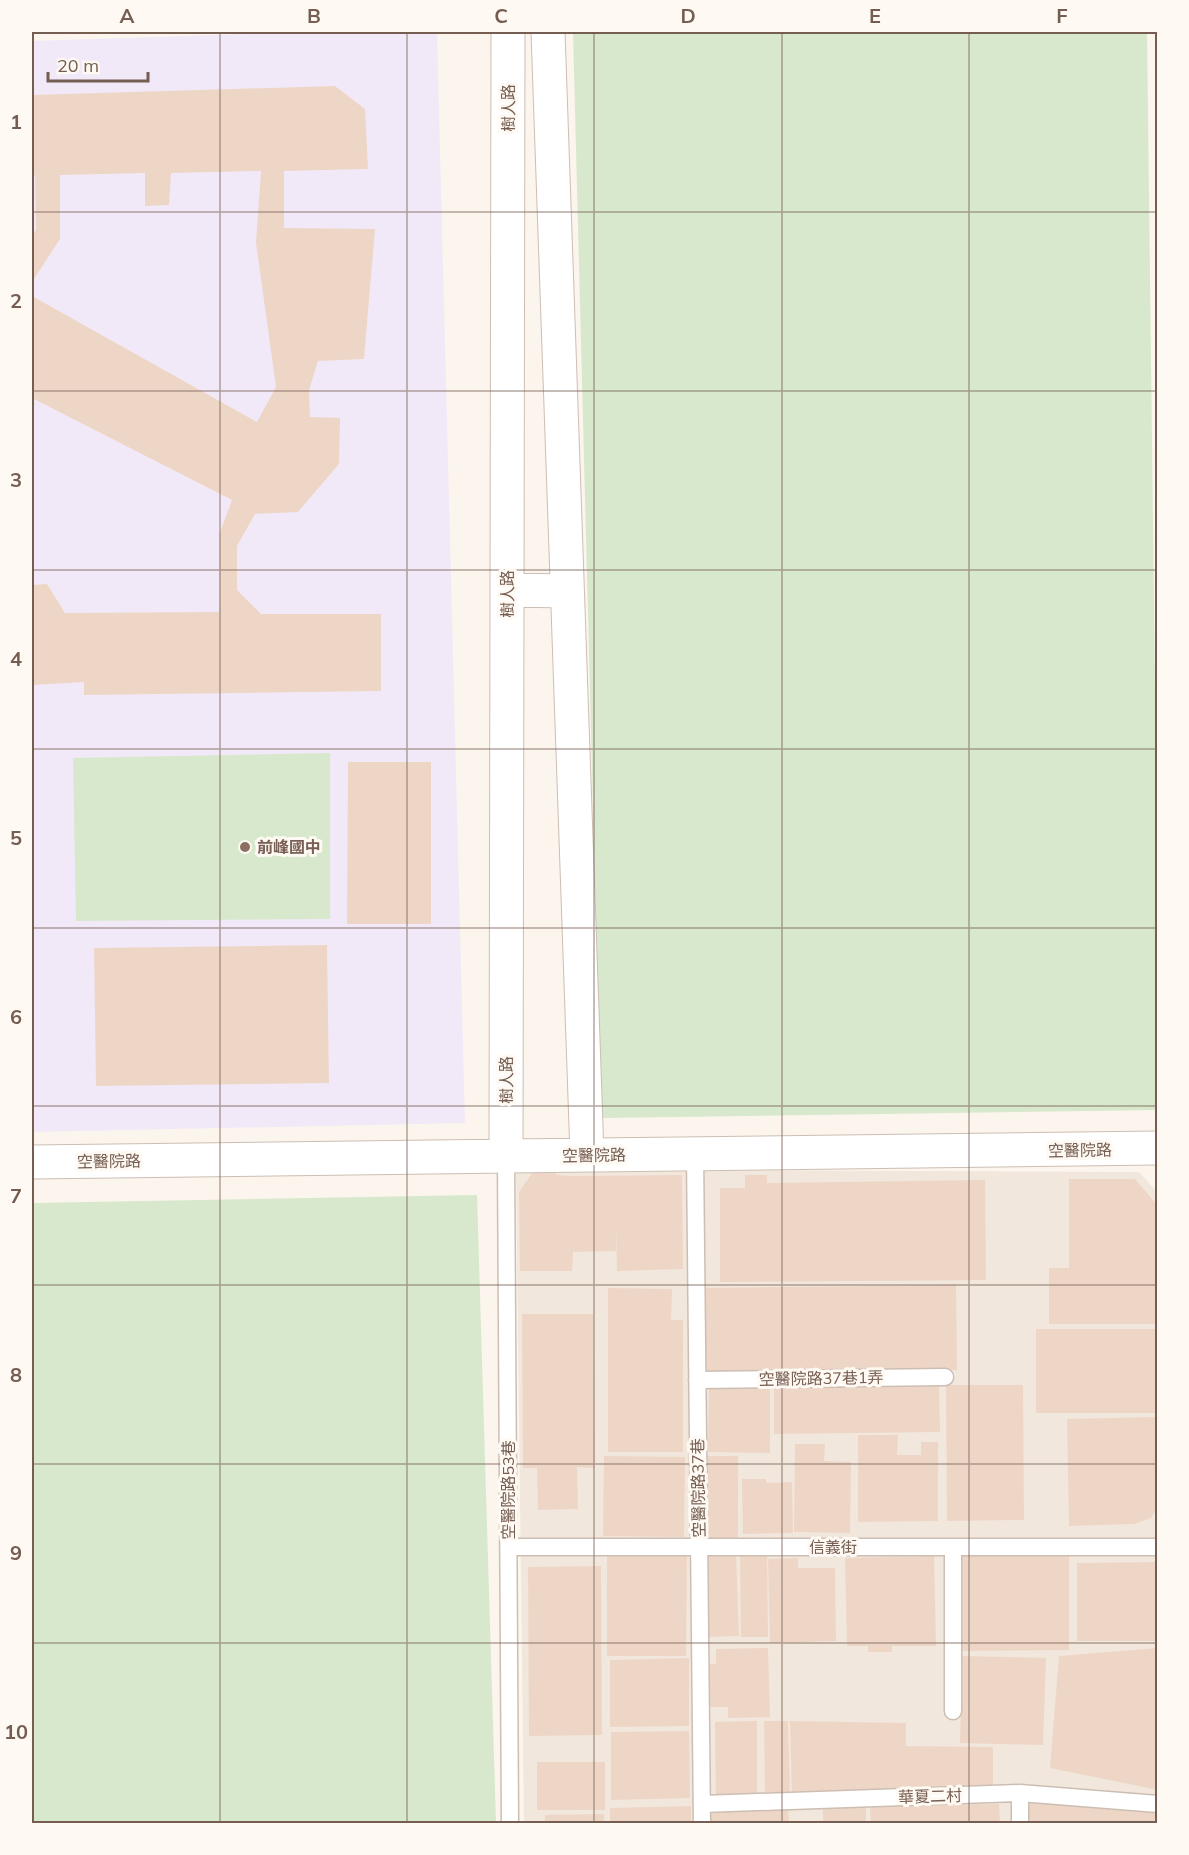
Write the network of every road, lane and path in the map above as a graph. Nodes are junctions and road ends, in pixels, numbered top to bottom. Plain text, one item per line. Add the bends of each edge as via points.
1 (508, 32) edge
2 (548, 32) edge
3 (507, 590) junction
4 (567, 591) junction
5 (1158, 1148) edge
6 (695, 1154) junction
7 (587, 1155) junction
8 (506, 1156) junction
9 (32, 1162) edge
10 (945, 1377) dead end
11 (697, 1380) junction
12 (509, 1547) junction
13 (699, 1547) junction
14 (953, 1547) junction
15 (1158, 1547) edge
16 (953, 1710) dead end
17 (1020, 1793) junction
18 (702, 1804) junction
19 (1158, 1804) edge
20 (510, 1824) edge
21 (702, 1824) edge
22 (1020, 1824) edge

1 - 3 street, 樹人路
2 - 4 street
3 - 4 street
3 - 8 street, 樹人路
4 - 7 street
5 - 6 street, 空醫院路
6 - 7 street, 空醫院路
6 - 11 lane, 空醫院路37巷
7 - 8 street, 空醫院路
8 - 9 street, 空醫院路
8 - 12 lane, 空醫院路53巷
10 - 11 lane, 空醫院路37巷1弄
11 - 13 lane, 空醫院路37巷
12 - 13 lane, 信義街
12 - 20 lane, 空醫院路53巷
13 - 14 lane, 信義街
13 - 18 lane, 空醫院路37巷
14 - 15 lane, 信義街
14 - 16 lane
17 - 18 lane, 華夏二村
17 - 19 lane, 華夏二村
17 - 22 lane
18 - 21 lane, 空醫院路37巷

